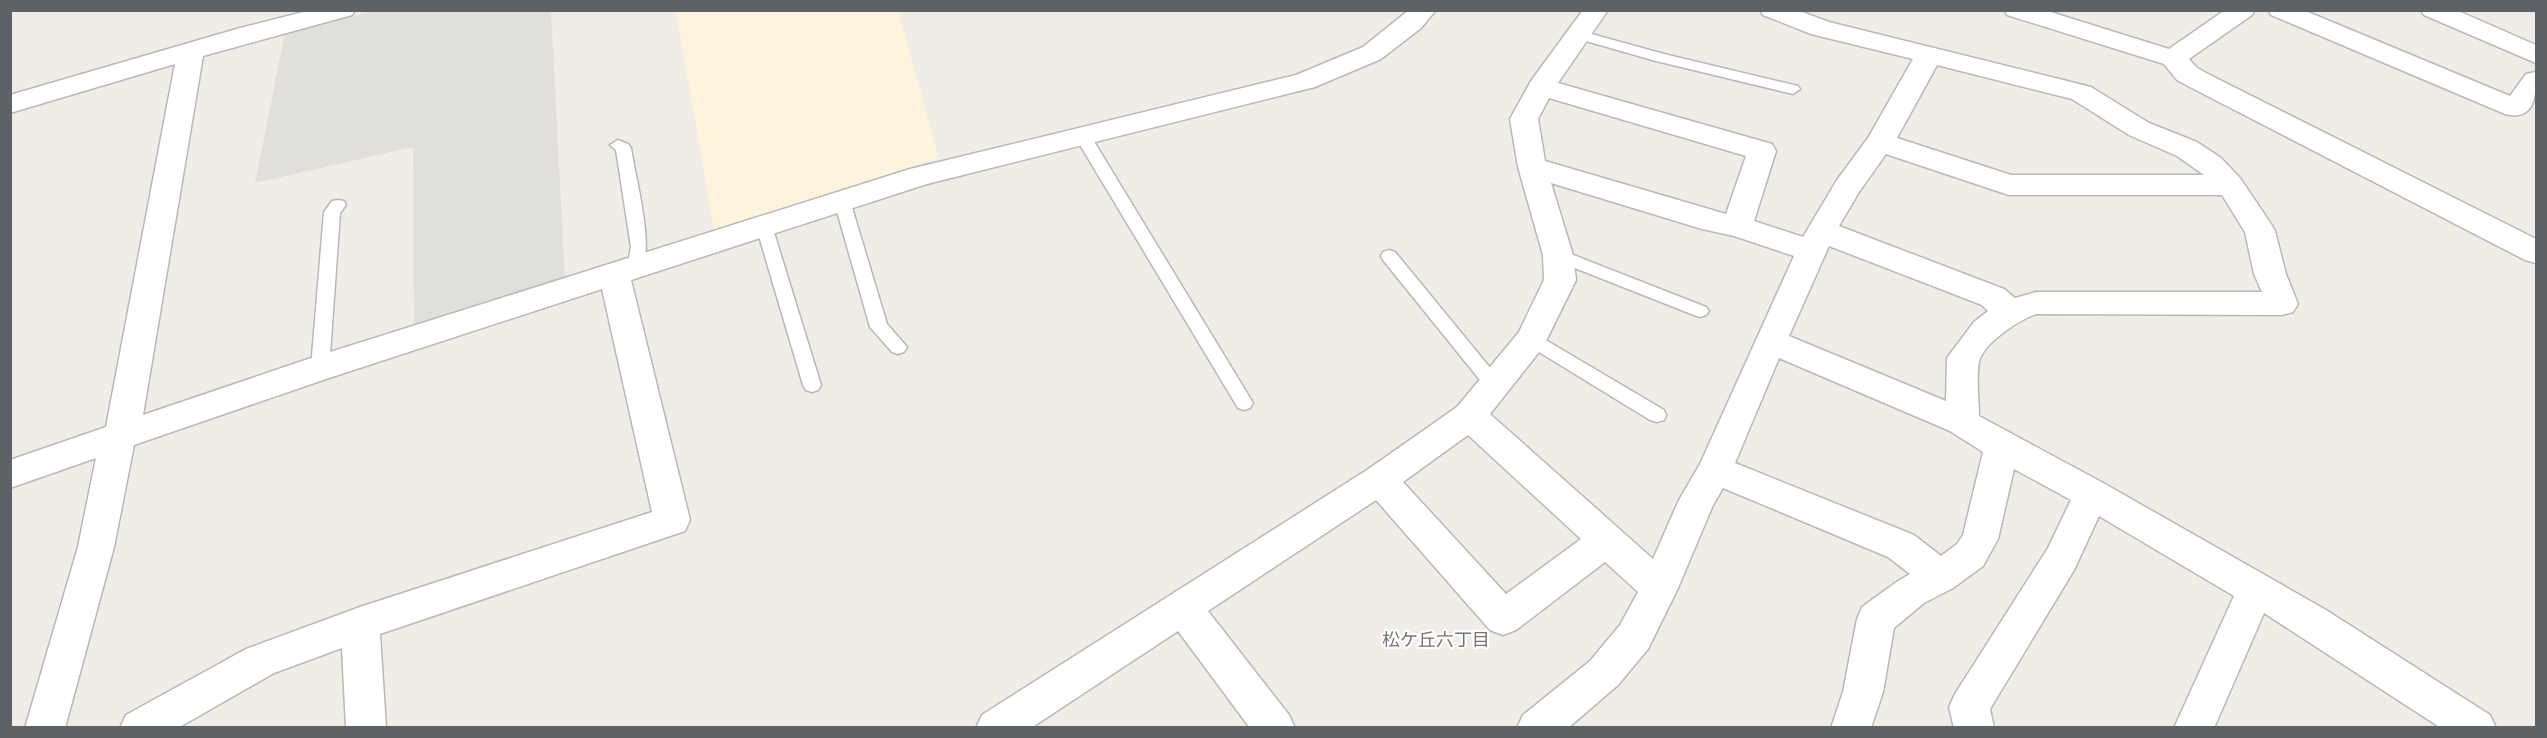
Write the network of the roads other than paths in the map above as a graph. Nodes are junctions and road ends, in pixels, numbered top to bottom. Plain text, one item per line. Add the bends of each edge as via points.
1 (343, 10) edge
2 (1424, 10) edge
3 (1772, 10) edge
4 (2016, 10) edge
5 (2243, 10) edge
6 (2280, 10) edge
7 (2433, 10) edge
8 (308, 15) edge
9 (1586, 22) edge
10 (191, 51) junction
11 (1929, 55) junction
12 (2536, 55) edge
13 (2173, 58) junction
14 (2536, 80) edge
15 (1541, 87) junction
16 (1793, 89) dead end
17 (10, 104) edge
18 (1082, 135) junction
19 (1880, 142) junction
20 (618, 145) dead end
21 (1532, 167) junction
22 (2230, 185) junction
23 (842, 201) junction
24 (338, 205) dead end
25 (764, 226) junction
26 (1737, 226) junction
27 (1816, 241) junction
28 (2536, 252) edge
29 (1558, 255) junction
30 (1389, 256) dead end
31 (624, 271) junction
32 (1700, 311) dead end
33 (2010, 311) junction
34 (1532, 339) junction
35 (1770, 341) junction
36 (898, 347) dead end
37 (320, 368) junction
38 (812, 385) dead end
39 (1494, 385) junction
40 (1244, 403) dead end
41 (1657, 415) dead end
42 (1469, 416) junction
43 (1962, 422) junction
44 (120, 436) junction
45 (2002, 446) junction
46 (1714, 470) junction
47 (10, 474) edge
48 (1379, 480) junction
49 (2092, 494) junction
50 (1606, 541) junction
51 (1940, 577) junction
52 (1659, 588) junction
53 (2255, 590) junction
54 (1181, 606) junction
55 (360, 624) junction
56 (45, 728) edge
57 (140, 728) edge
58 (366, 728) edge
59 (996, 728) edge
60 (1275, 728) edge
61 (1537, 728) edge
62 (1851, 728) edge
63 (1974, 728) edge
64 (2194, 728) edge
65 (2476, 728) edge

1 - 8 street
2 - 18 street via 1372,52 1305,81
3 - 11 street via 1820,28
4 - 13 street
5 - 13 street
6 - 14 street via 2515,108
7 - 12 street
8 - 10 street
9 - 15 street
9 - 16 lane via 1662,58
10 - 17 street
10 - 44 street
11 - 19 street
11 - 22 street via 2081,93 2139,129 2187,148
13 - 28 street via 2187,74 2200,81
15 - 21 street via 1524,118
15 - 26 street via 1762,150
18 - 23 street via 920,176
18 - 40 lane
19 - 22 street via 2009,185
19 - 27 street via 1847,187
20 - 31 lane via 623,148 639,247
21 - 26 street
21 - 29 street
22 - 33 street via 2260,231 2282,304 2036,303
23 - 25 street
23 - 36 lane via 879,327
24 - 37 lane via 332,212
25 - 31 street
25 - 38 lane
26 - 27 street
27 - 33 street via 1993,297
27 - 35 street
29 - 32 lane
29 - 34 street via 1560,280
30 - 39 lane
31 - 37 street
31 - 55 street via 672,520
33 - 43 street via 1984,330 1963,357
34 - 39 street
34 - 41 lane
35 - 43 street
35 - 46 street
37 - 44 street
39 - 42 street
42 - 48 street
42 - 50 street
43 - 45 street
44 - 47 street
44 - 56 street via 96,547
45 - 49 street
45 - 51 street via 1980,539 1970,555
46 - 51 street via 1901,546
46 - 52 street
48 - 50 street via 1503,618
48 - 54 street
49 - 53 street
49 - 63 street via 2061,559 1969,707
50 - 52 street
51 - 62 street via 1911,592 1876,620 1863,692
52 - 61 street via 1635,638 1604,673
53 - 64 street
53 - 65 street via 2312,622
54 - 59 street
54 - 60 street
55 - 57 street via 260,662
55 - 58 street

